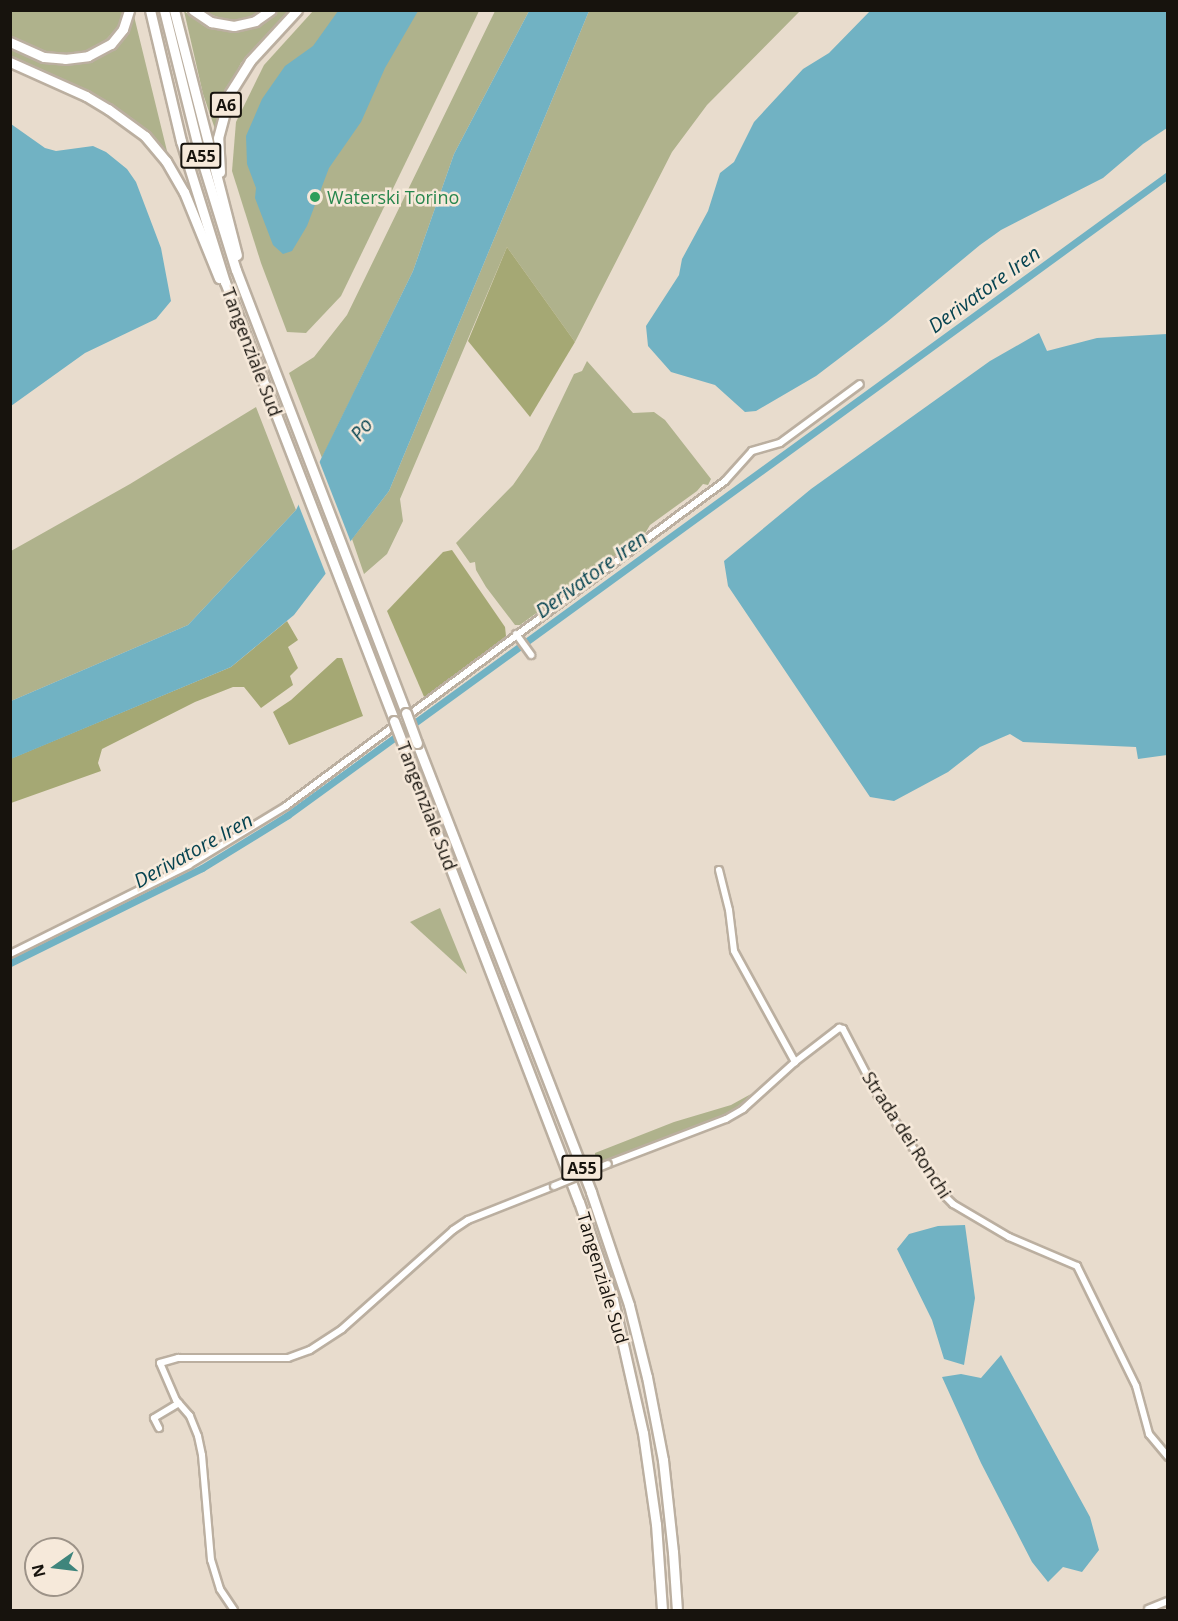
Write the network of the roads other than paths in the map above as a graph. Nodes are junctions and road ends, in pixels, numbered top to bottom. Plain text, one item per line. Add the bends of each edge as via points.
1 (129, 10) edge
2 (148, 10) edge
3 (164, 10) edge
4 (174, 10) edge
5 (193, 10) edge
6 (271, 10) edge
7 (297, 10) edge
8 (10, 42) edge
9 (10, 62) edge
10 (229, 222) junction
11 (246, 298) junction
12 (234, 306) junction
13 (860, 384) dead end
14 (516, 634) junction
15 (531, 655) dead end
16 (720, 870) dead end
17 (10, 954) edge
18 (795, 1062) junction
19 (179, 1403) junction
20 (159, 1428) dead end
21 (1167, 1457) edge
22 (1167, 1601) edge
23 (1148, 1609) edge
24 (234, 1611) edge
25 (662, 1611) edge
26 (676, 1611) edge

1 - 8 highway via 123,29 111,44 88,56 44,57
2 - 12 highway, Tangenziale Sud / A55 via 192,180
3 - 11 highway, Tangenziale Sud / A55 via 201,154
4 - 10 highway
5 - 6 highway via 211,22 234,26 255,21
7 - 10 highway, A6 via 244,69 226,106 217,148
9 - 12 highway via 86,96 145,136 184,192
10 - 11 highway, A6
11 - 26 highway, Tangenziale Sud / A55, bridge via 591,1192 629,1305 663,1460
12 - 25 highway, Tangenziale Sud / A55, bridge via 579,1202 613,1300 647,1456
13 - 14 street via 780,443 752,451 725,482
14 - 15 street
14 - 17 street via 286,806 220,848
16 - 18 street via 734,951
18 - 19 street, Strada dei Ronchi, bridge via 743,1109 726,1119 478,1216 453,1230 342,1329 310,1350 288,1358 178,1359 160,1363
18 - 21 street, Strada dei Ronchi via 839,1028 843,1029 878,1096 946,1197 1009,1237 1077,1266 1136,1386 1149,1434
19 - 20 street via 154,1418
19 - 24 street via 190,1416 198,1436 211,1560 220,1589
22 - 23 street

